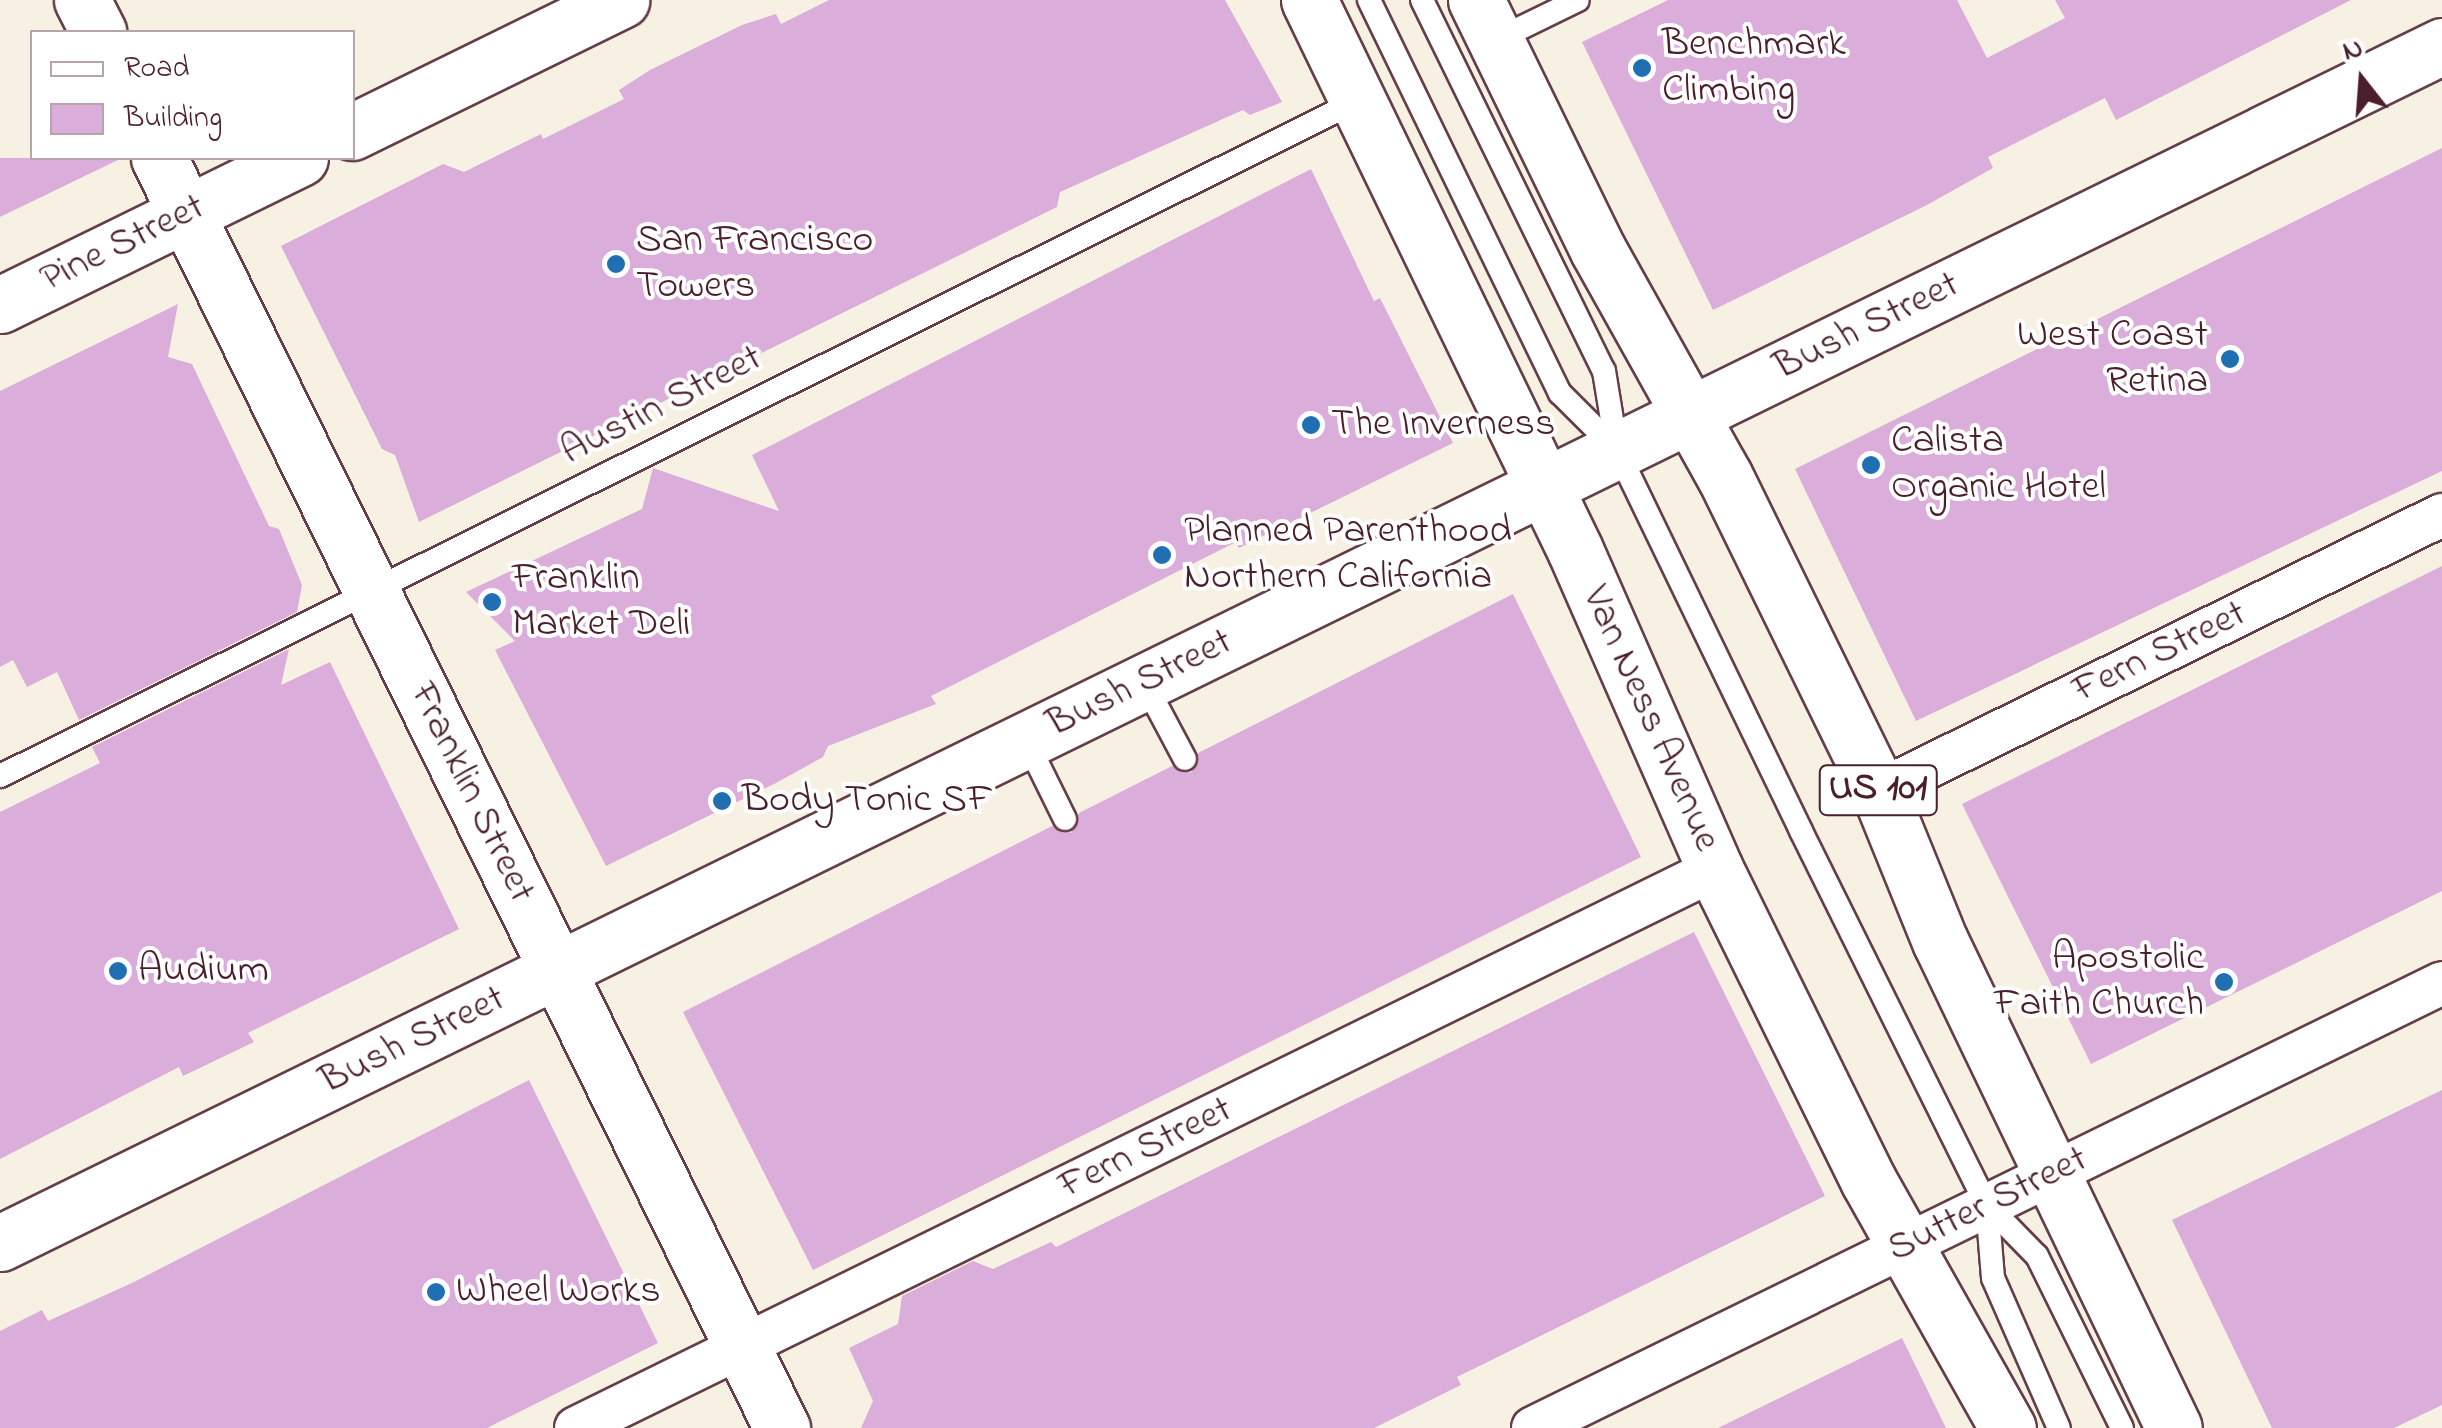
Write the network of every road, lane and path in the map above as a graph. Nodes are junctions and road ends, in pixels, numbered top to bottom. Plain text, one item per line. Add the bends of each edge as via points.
1 (82, 0) edge
2 (621, 0) edge
3 (1308, 0) edge
4 (1369, 0) edge
5 (1422, 0) edge
6 (1578, 0) edge
7 (1486, 20) edge
8 (97, 30) edge
9 (2442, 46) edge
10 (1358, 101) junction
11 (355, 131) edge
12 (160, 160) edge
13 (296, 160) edge
14 (187, 212) junction
15 (0, 305) edge
16 (1689, 415) junction
17 (1618, 450) junction
18 (1544, 486) junction
19 (2442, 515) edge
20 (372, 592) junction
21 (1144, 682) junction
22 (1026, 740) junction
23 (1185, 760) dead end
24 (0, 776) edge
25 (1879, 791) junction
26 (1065, 819) dead end
27 (1715, 869) junction
28 (558, 970) junction
29 (2442, 982) edge
30 (2051, 1174) junction
31 (1988, 1205) junction
32 (0, 1242) edge
33 (1908, 1244) junction
34 (742, 1347) junction
35 (576, 1428) edge
36 (782, 1428) edge
37 (1533, 1428) edge
38 (2008, 1428) edge
39 (2059, 1428) edge
40 (2122, 1428) edge
41 (2174, 1428) edge

1 - 8 main road
2 - 11 main road
3 - 10 main road, Van Ness Avenue
4 - 17 lane via 1560,393
5 - 17 lane via 1604,371
6 - 7 lane
7 - 16 main road, US 101 via 1598,250
9 - 16 main road, Bush Street
10 - 18 main road, Van Ness Avenue
10 - 20 lane, Austin Street
12 - 14 main road, Franklin Street
13 - 14 main road, Pine Street
14 - 15 main road, Pine Street
14 - 20 main road, Franklin Street
16 - 17 main road, Bush Street
16 - 25 main road, US 101
17 - 18 main road, Bush Street
17 - 31 lane
18 - 21 main road, Bush Street
18 - 27 main road, Van Ness Avenue via 1657,725
19 - 25 street, Fern Street
20 - 24 lane, Austin Street
20 - 28 main road, Franklin Street
21 - 22 main road, Bush Street
21 - 23 lane
22 - 26 lane
22 - 28 main road, Bush Street
25 - 30 main road, US 101 via 1940,941
27 - 33 main road, Van Ness Avenue via 1868,1180
27 - 34 street, Fern Street
28 - 32 main road, Bush Street
28 - 34 main road, Franklin Street
29 - 30 street, Sutter Street
30 - 31 street, Sutter Street
30 - 41 main road, US 101
31 - 33 street, Sutter Street
31 - 39 lane via 1993,1278
31 - 40 lane via 2037,1256
33 - 37 street, Sutter Street
33 - 38 main road, Van Ness Avenue
34 - 35 street, Fern Street
34 - 36 main road, Franklin Street

